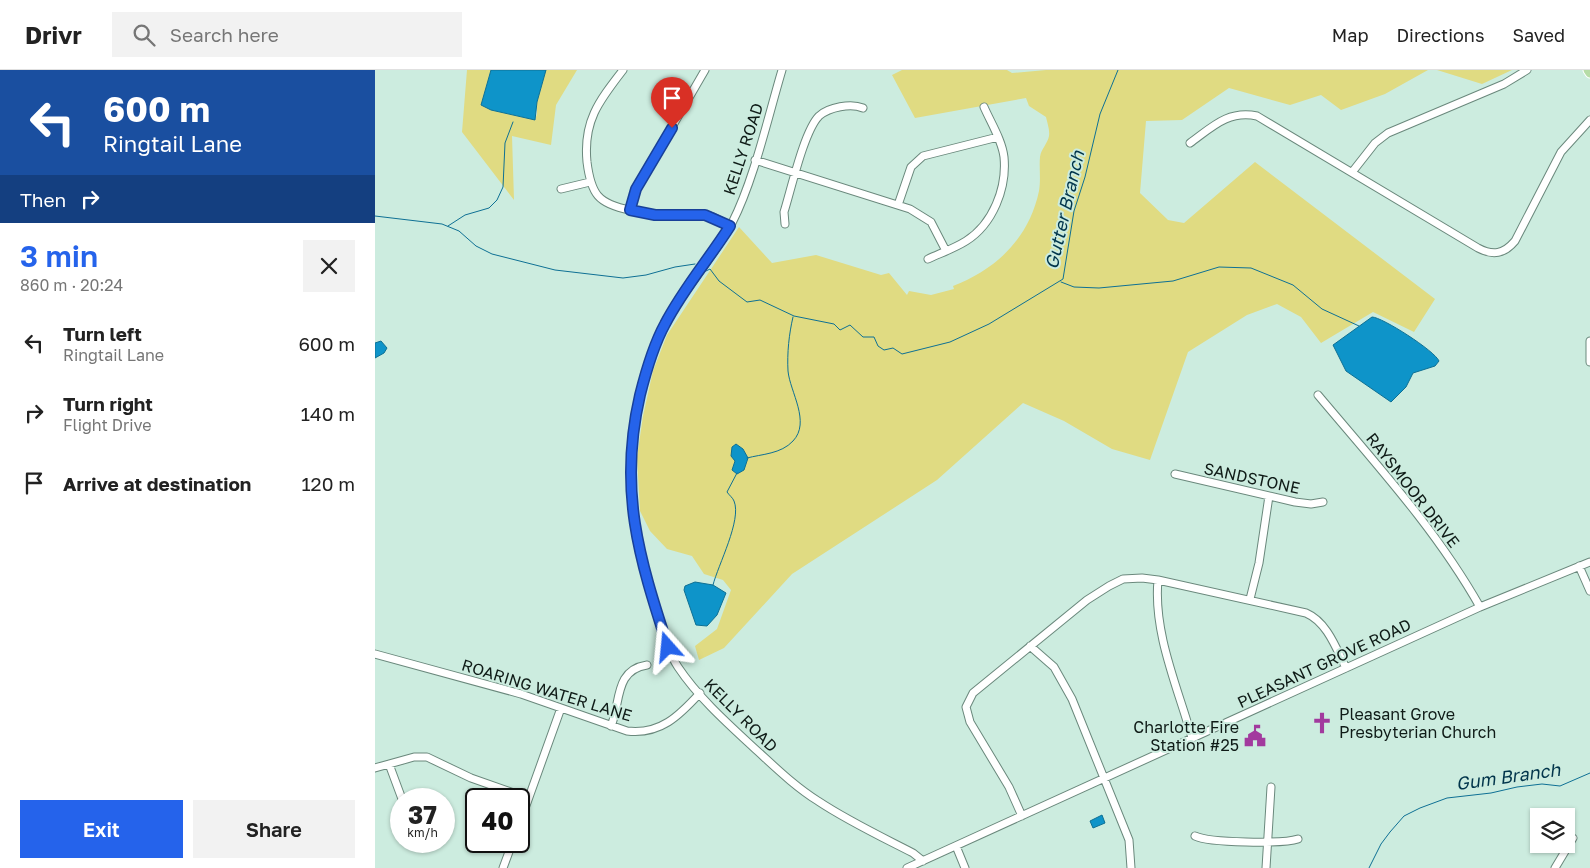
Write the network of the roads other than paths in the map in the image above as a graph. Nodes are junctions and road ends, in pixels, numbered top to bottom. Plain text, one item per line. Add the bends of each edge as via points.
1 (623, 70) edge
2 (705, 70) edge
3 (782, 70) edge
4 (1527, 70) edge
5 (984, 107) dead end
6 (863, 108) dead end
7 (1590, 120) edge
8 (998, 137) junction
9 (1190, 143) dead end
10 (755, 160) junction
11 (1353, 171) junction
12 (796, 173) junction
13 (590, 182) junction
14 (561, 189) dead end
15 (897, 205) junction
16 (630, 210) junction
17 (785, 224) dead end
18 (730, 226) junction
19 (946, 250) junction
20 (928, 259) dead end
21 (1590, 341) edge
22 (1590, 362) edge
23 (1318, 395) dead end
24 (1175, 474) dead end
25 (1269, 496) junction
26 (1323, 502) dead end
27 (1590, 562) edge
28 (1579, 566) junction
29 (1158, 580) junction
30 (1590, 591) edge
31 (1250, 599) junction
32 (1480, 607) junction
33 (1030, 646) junction
34 (375, 654) edge
35 (647, 665) dead end
36 (1345, 668) junction
37 (699, 694) junction
38 (561, 708) junction
39 (611, 726) junction
40 (1193, 738) junction
41 (389, 764) junction
42 (375, 768) edge
43 (1104, 779) junction
44 (1271, 787) dead end
45 (398, 788) edge
46 (500, 788) edge
47 (530, 793) edge
48 (1022, 816) junction
49 (1195, 836) dead end
50 (1298, 839) dead end
51 (1268, 842) junction
52 (956, 846) junction
53 (509, 853) edge
54 (1564, 853) edge
55 (923, 861) junction
56 (503, 868) edge
57 (907, 868) edge
58 (965, 868) edge
59 (1131, 868) edge
60 (1267, 868) edge
61 (1555, 868) edge

1 - 13 street via 599,101 589,123 586,154
2 - 16 street via 636,189
3 - 10 street, KELLY ROAD
4 - 11 street via 1504,84 1388,133 1375,143
5 - 8 street
6 - 12 street via 855,105 819,116 811,128
7 - 11 street via 1561,152 1515,241 1499,253 1478,248
8 - 15 street via 923,156 911,167
8 - 19 street via 1004,156 1003,182 996,207 967,241
9 - 11 street via 1228,117 1249,114 1267,120
10 - 12 street
10 - 18 street, KELLY ROAD
12 - 15 street
12 - 17 street via 785,212
13 - 14 street
13 - 16 street via 606,204
15 - 19 street via 925,217 937,231
16 - 18 street via 655,215 705,215
18 - 37 street, KELLY ROAD via 661,331 643,383 631,446 633,513 643,566 673,658
19 - 20 street
21 - 22 street
23 - 32 street, RAYSMOOR DRIVE via 1405,497
24 - 25 street, SANDSTONE
25 - 26 street, SANDSTONE via 1311,504
25 - 31 street
27 - 28 street, PLEASANT GROVE ROAD
28 - 30 street
28 - 32 street, PLEASANT GROVE ROAD
29 - 31 street
29 - 33 street via 1133,578 1109,586
29 - 40 street via 1162,631
31 - 36 street via 1297,610 1317,619 1329,634
32 - 36 street, PLEASANT GROVE ROAD
33 - 43 street via 1054,667 1065,684
33 - 48 street via 973,693 965,707 970,722 1009,787
34 - 38 street, ROARING WATER LANE
35 - 39 street via 632,670 624,679
36 - 40 street, PLEASANT GROVE ROAD
37 - 39 street, ROARING WATER LANE via 675,719 655,729 633,732
37 - 55 street, KELLY ROAD via 803,791
38 - 39 street, ROARING WATER LANE
38 - 47 street
40 - 43 street, PLEASANT GROVE ROAD
41 - 42 street
41 - 45 street
41 - 46 street via 413,757 432,758
43 - 48 street, PLEASANT GROVE ROAD
43 - 59 street via 1129,840
44 - 51 street
48 - 52 street, PLEASANT GROVE ROAD
49 - 51 street via 1205,840
50 - 51 street
51 - 60 street
52 - 55 street, PLEASANT GROVE ROAD
52 - 58 street
53 - 56 street
54 - 61 street
55 - 57 street, PLEASANT GROVE ROAD

